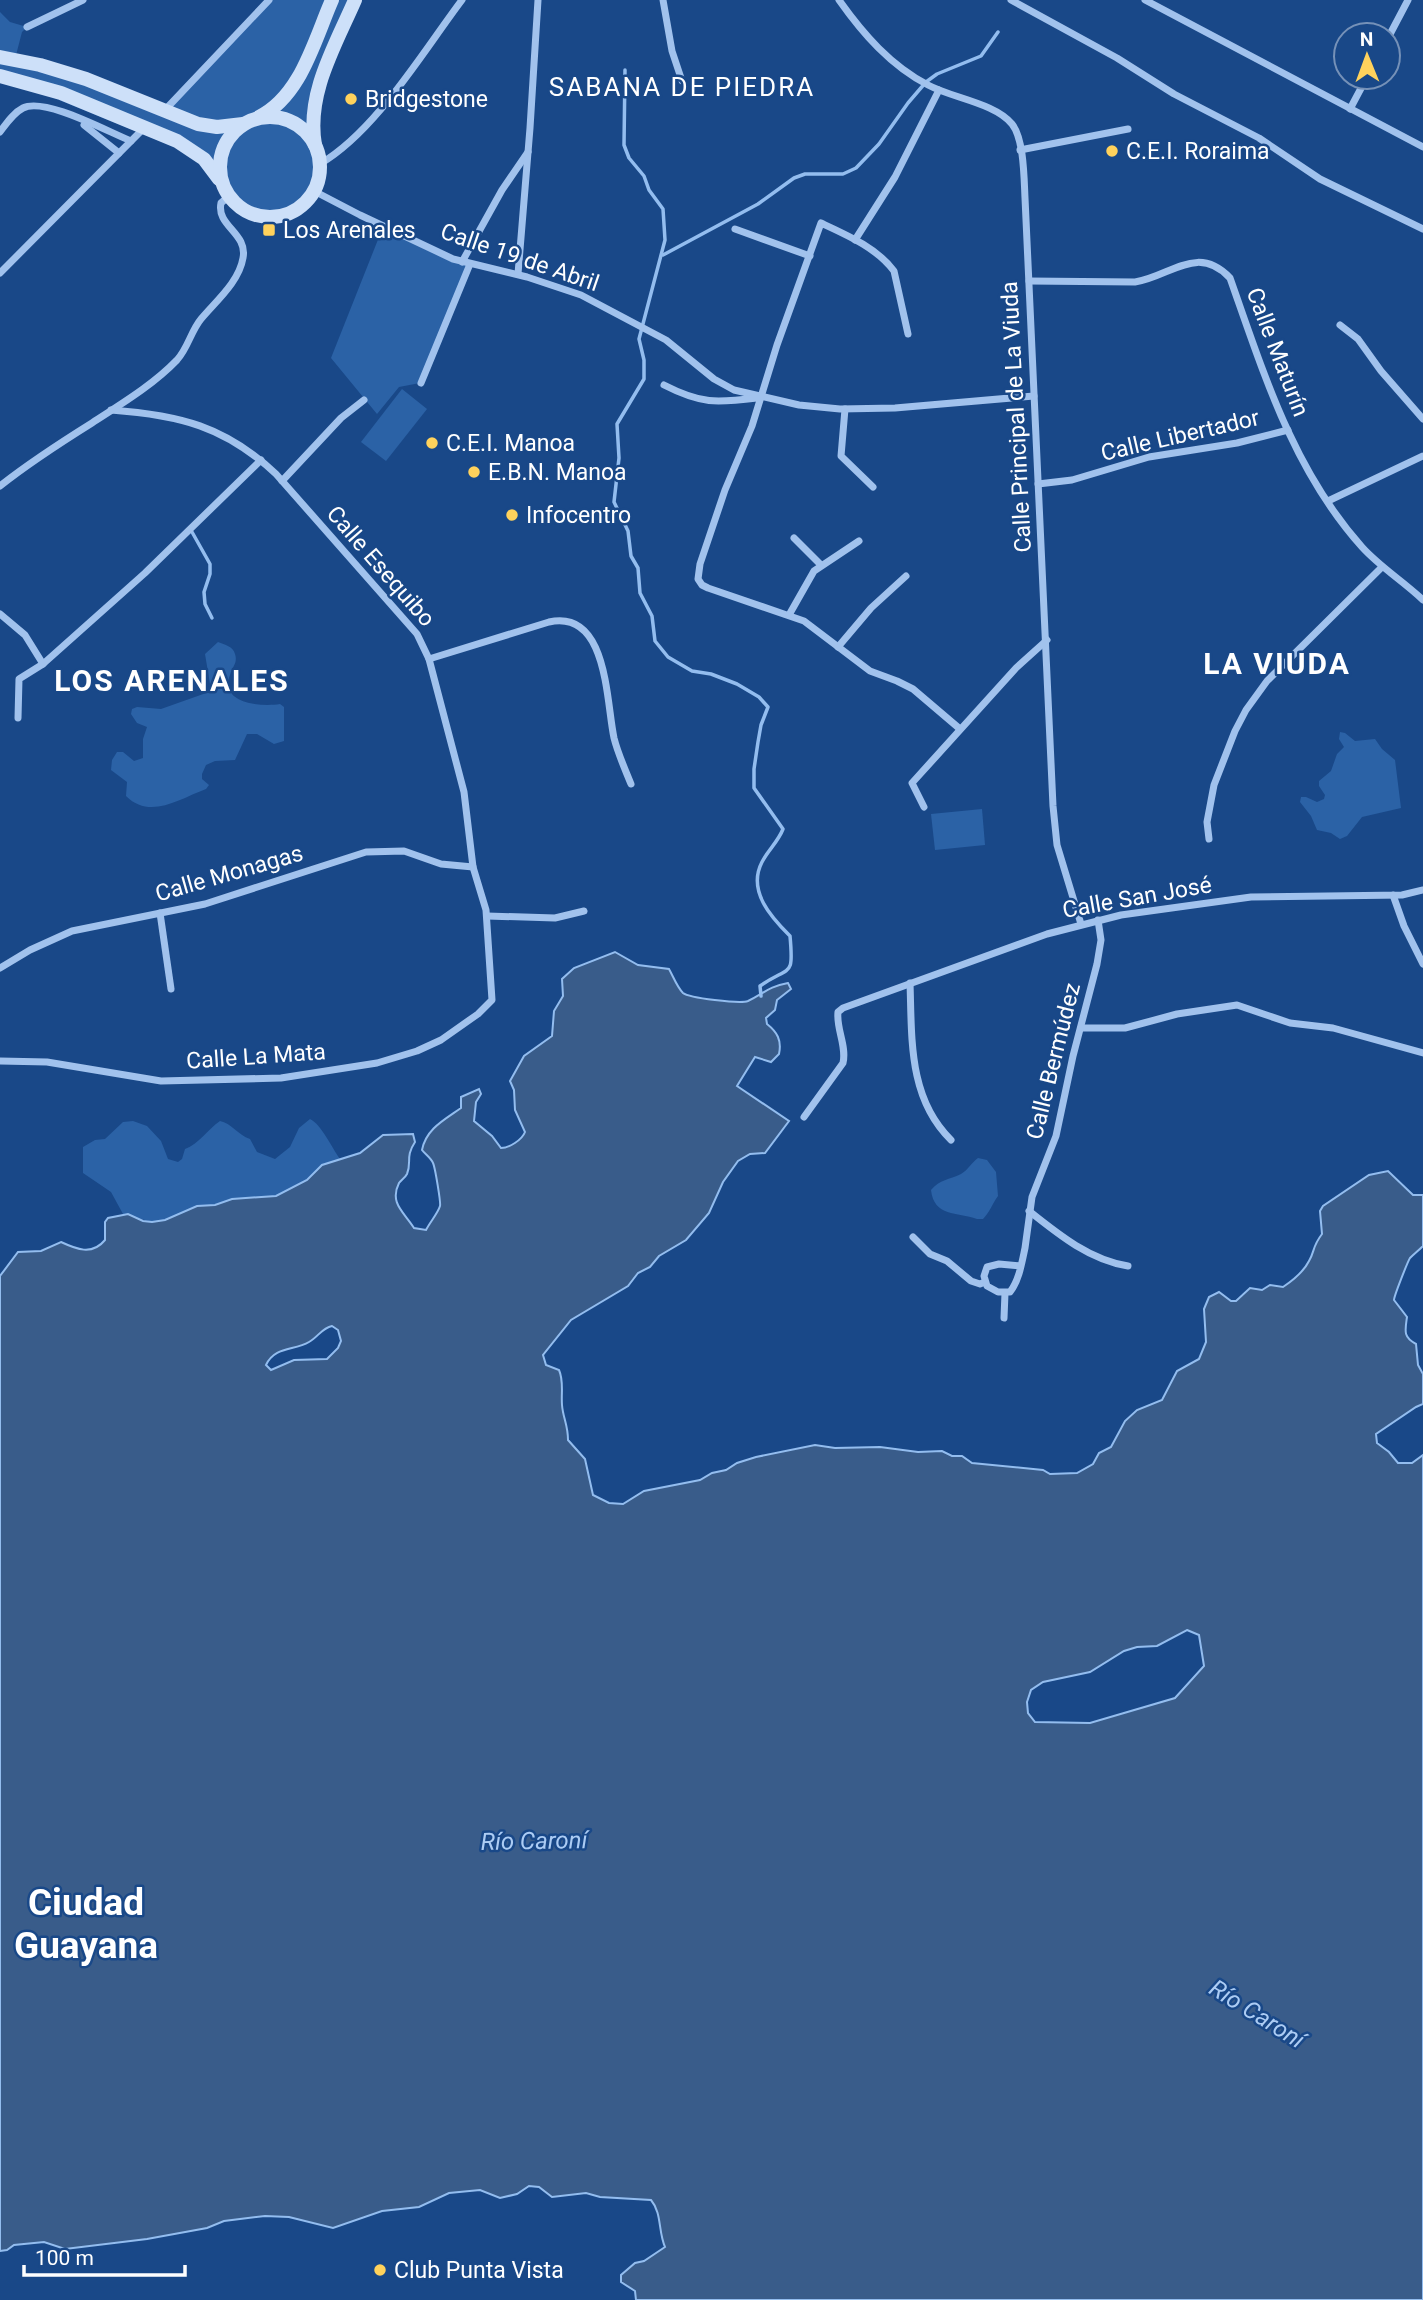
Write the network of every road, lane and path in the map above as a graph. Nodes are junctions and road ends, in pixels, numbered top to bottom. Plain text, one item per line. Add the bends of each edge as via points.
1 (83, 0) edge
2 (269, 0) edge
3 (332, 0) edge
4 (355, 0) edge
5 (462, 0) edge
6 (538, 0) edge
7 (663, 0) edge
8 (839, 0) edge
9 (1011, 0) edge
10 (1145, 0) edge
11 (1396, 0) edge
12 (1407, 2) edge
13 (1397, 21) edge
14 (27, 27) dead end
15 (0, 57) edge
16 (0, 76) edge
17 (682, 81) dead end
18 (939, 90) junction
19 (1360, 91) edge
20 (1350, 109) junction
21 (163, 111) junction
22 (76, 118) junction
23 (249, 122) junction
24 (145, 127) junction
25 (1128, 129) dead end
26 (0, 132) edge
27 (131, 141) junction
28 (315, 146) junction
29 (1423, 147) edge
30 (1020, 150) junction
31 (528, 151) junction
32 (119, 153) junction
33 (320, 164) junction
34 (314, 191) junction
35 (226, 192) junction
36 (734, 229) dead end
37 (1423, 229) edge
38 (855, 240) junction
39 (810, 256) junction
40 (461, 262) junction
41 (470, 264) junction
42 (0, 273) edge
43 (518, 274) junction
44 (1029, 281) junction
45 (1340, 325) dead end
46 (908, 334) dead end
47 (421, 383) dead end
48 (664, 385) dead end
49 (1034, 396) junction
50 (761, 397) junction
51 (364, 400) dead end
52 (845, 409) junction
53 (111, 411) junction
54 (1423, 419) edge
55 (1288, 430) junction
56 (1423, 456) edge
57 (261, 460) junction
58 (282, 481) junction
59 (1038, 484) junction
60 (0, 486) edge
61 (873, 487) dead end
62 (1328, 501) junction
63 (794, 538) dead end
64 (859, 541) dead end
65 (821, 565) junction
66 (1382, 566) junction
67 (906, 576) dead end
68 (1423, 600) edge
69 (0, 614) edge
70 (789, 615) junction
71 (1047, 640) junction
72 (838, 646) junction
73 (429, 659) junction
74 (43, 664) junction
75 (18, 718) dead end
76 (960, 729) junction
77 (631, 784) dead end
78 (925, 807) dead end
79 (1209, 839) dead end
80 (473, 867) junction
81 (1423, 890) edge
82 (1392, 895) junction
83 (584, 911) dead end
84 (160, 913) junction
85 (487, 916) junction
86 (1098, 920) junction
87 (1081, 925) junction
88 (1423, 964) edge
89 (0, 968) edge
90 (910, 983) junction
91 (171, 989) dead end
92 (492, 995) joint
93 (1080, 1028) junction
94 (1423, 1053) edge
95 (0, 1060) edge
96 (804, 1117) dead end
97 (951, 1140) dead end
98 (1029, 1211) junction
99 (913, 1237) dead end
100 (1021, 1266) junction
101 (1128, 1266) dead end
102 (985, 1282) junction
103 (1004, 1293) junction
104 (1004, 1318) dead end

1 - 14 street
2 - 21 street
3 - 23 street via 297,81 273,109
4 - 28 street via 318,89 312,122
5 - 33 street via 355,139
6 - 31 street
7 - 17 street
8 - 18 street, Calle Principal de La Viuda via 886,55
9 - 37 street via 1259,138 1320,179
10 - 20 street
11 - 12 street
12 - 13 street
15 - 21 street via 58,70
16 - 24 street via 61,93
18 - 30 street, Calle Principal de La Viuda via 1007,119 1014,126
18 - 38 street via 895,177
19 - 20 street
20 - 29 street
21 - 23 street via 207,126
22 - 26 street via 45,107 28,107 16,113
22 - 27 street
22 - 32 street
23 - 28 street via 271,117 289,121
23 - 35 street via 230,136 222,152 220,170
24 - 27 street
24 - 35 street via 197,153
25 - 30 street
27 - 32 street
28 - 33 street
30 - 44 street, Calle Principal de La Viuda
31 - 40 street
31 - 43 street
32 - 42 street
33 - 34 street
34 - 35 street via 295,210 277,216 250,213
34 - 40 street, Calle 19 de Abril
35 - 53 street via 220,211 241,239 242,264 175,362
36 - 39 street
38 - 39 street via 821,223
38 - 46 street via 894,271
39 - 50 street
40 - 41 street, Calle 19 de Abril
41 - 43 street, Calle 19 de Abril
41 - 47 street
43 - 50 street, Calle 19 de Abril via 581,295 666,340 723,386
44 - 49 street, Calle Principal de La Viuda
44 - 55 street, Calle Maturín via 1135,282 1150,280 1186,262 1217,267 1230,278
45 - 54 street via 1358,339
48 - 50 street via 702,401
49 - 52 street, Calle 19 de Abril
49 - 59 street, Calle Principal de La Viuda
50 - 52 street, Calle 19 de Abril
50 - 70 street via 714,522 698,579 708,588
51 - 58 street
52 - 61 street via 841,456
53 - 57 street, Calle Esequibo via 151,414 208,427
53 - 60 street
55 - 59 street, Calle Libertador
55 - 62 street, Calle Maturín via 1304,466
56 - 62 street
57 - 58 street, Calle Esequibo
57 - 74 street
58 - 73 street, Calle Esequibo via 406,619
59 - 71 street, Calle Principal de La Viuda
62 - 66 street, Calle Maturín
63 - 65 street
64 - 65 street
65 - 70 street via 807,579
66 - 68 street, Calle Maturín
66 - 79 street via 1267,681 1246,710 1214,785 1207,821
67 - 72 street
69 - 74 street via 25,635
70 - 72 street via 815,627
71 - 76 street
71 - 87 street, Calle Principal de La Viuda via 1055,832
72 - 76 street via 870,671 913,689
73 - 77 street via 549,622 576,623 603,667 615,740
73 - 80 street, Calle Esequibo via 464,792
74 - 75 street via 19,679
76 - 78 street via 912,783
80 - 84 street, Calle Monagas via 449,866 404,851 366,852 235,895
80 - 85 street, Calle Esequibo
81 - 82 street, Calle San José
82 - 86 street, Calle San José via 1251,897
82 - 88 street
83 - 85 street via 555,918
84 - 89 street, Calle Monagas via 62,934
84 - 91 street
85 - 92 street, Calle Esequibo
86 - 87 street, Calle San José
86 - 93 street, Calle Bermúdez via 1101,949
87 - 90 street, Calle San José
90 - 96 street, Calle San José via 838,1012 843,1063
90 - 97 street via 910,1040 916,1072 931,1116
92 - 95 street, Calle La Mata via 478,1014 426,1048 377,1063 281,1078 161,1081 47,1062
93 - 94 street via 1125,1028 1237,1005 1290,1023 1333,1028
93 - 98 street, Calle Bermúdez via 1056,1136
98 - 100 street, Calle Bermúdez
98 - 101 street via 1082,1249
99 - 102 street via 971,1281
100 - 102 street via 992,1265 985,1271
100 - 103 street, Calle Bermúdez via 1013,1289
102 - 103 street
103 - 104 street

